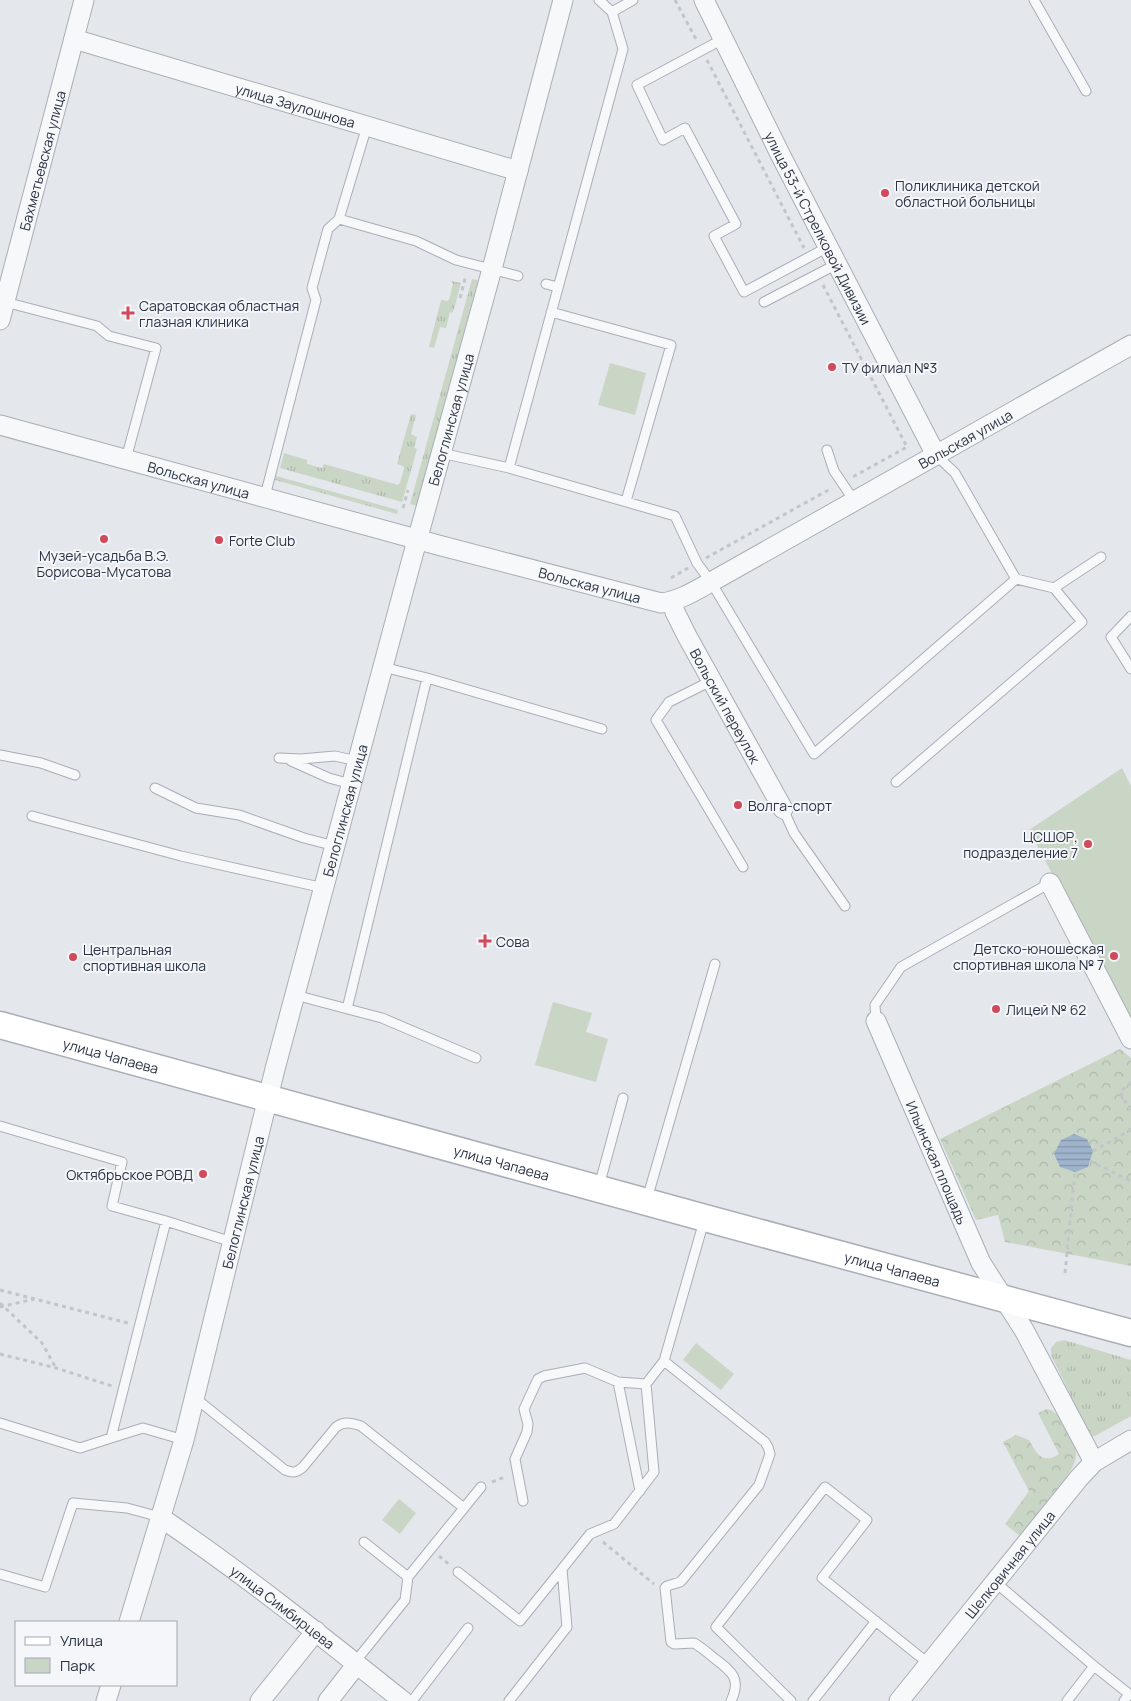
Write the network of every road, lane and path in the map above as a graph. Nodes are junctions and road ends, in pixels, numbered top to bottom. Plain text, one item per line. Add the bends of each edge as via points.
1 (84, 0) edge
2 (563, 0) edge
3 (599, 0) edge
4 (632, 0) edge
5 (676, 0) edge
6 (704, 0) edge
7 (1034, 0) edge
8 (612, 12) junction
9 (74, 39) junction
10 (724, 39) junction
11 (702, 50) junction
12 (1086, 91) dead end
13 (368, 126) junction
14 (518, 171) junction
15 (339, 219) junction
16 (828, 246) junction
17 (809, 258) junction
18 (837, 264) junction
19 (492, 269) junction
20 (467, 273) dead end
21 (817, 273) junction
22 (518, 276) dead end
23 (546, 284) dead end
24 (558, 287) junction
25 (460, 298) dead end
26 (764, 302) dead end
27 (2, 311) edge
28 (551, 312) junction
29 (1131, 345) edge
30 (0, 425) edge
31 (827, 450) dead end
32 (441, 453) junction
33 (936, 455) junction
34 (126, 459) junction
35 (509, 468) junction
36 (842, 482) junction
37 (408, 490) dead end
38 (265, 496) junction
39 (626, 501) junction
40 (855, 502) junction
41 (403, 508) dead end
42 (417, 539) junction
43 (1101, 557) dead end
44 (697, 563) junction
45 (671, 578) dead end
46 (1016, 579) junction
47 (711, 582) junction
48 (1054, 588) junction
49 (672, 602) junction
50 (1131, 616) edge
51 (383, 667) junction
52 (1131, 669) edge
53 (427, 678) junction
54 (711, 680) junction
55 (602, 729) dead end
56 (0, 755) edge
57 (357, 761) junction
58 (75, 775) dead end
59 (896, 782) dead end
60 (351, 784) junction
61 (156, 788) dead end
62 (784, 809) joint
63 (32, 816) dead end
64 (335, 846) junction
65 (743, 867) dead end
66 (1050, 883) joint
67 (324, 888) junction
68 (845, 906) dead end
69 (715, 964) dead end
70 (295, 995) junction
71 (347, 1009) junction
72 (876, 1021) joint
73 (0, 1025) edge
74 (1131, 1039) edge
75 (476, 1058) dead end
76 (1131, 1082) edge
77 (268, 1097) junction
78 (623, 1098) dead end
79 (1131, 1112) edge
80 (0, 1126) edge
81 (1131, 1130) edge
82 (1093, 1151) dead end
83 (1090, 1161) dead end
84 (1075, 1172) dead end
85 (1131, 1181) edge
86 (599, 1188) junction
87 (646, 1202) junction
88 (705, 1218) junction
89 (166, 1221) junction
90 (232, 1242) junction
91 (1065, 1273) dead end
92 (0, 1290) edge
93 (34, 1299) junction
94 (1004, 1299) junction
95 (1, 1305) edge
96 (138, 1326) junction
97 (1131, 1333) edge
98 (0, 1354) edge
99 (664, 1361) junction
100 (56, 1368) junction
101 (618, 1382) junction
102 (646, 1384) junction
103 (124, 1390) junction
104 (194, 1397) junction
105 (0, 1423) edge
106 (111, 1438) junction
107 (184, 1440) junction
108 (1131, 1440) edge
109 (1094, 1462) junction
110 (517, 1472) junction
111 (491, 1483) dead end
112 (481, 1486) dead end
113 (640, 1491) junction
114 (523, 1501) dead end
115 (464, 1508) junction
116 (160, 1518) junction
117 (592, 1533) junction
118 (364, 1542) dead end
119 (562, 1569) junction
120 (458, 1572) dead end
121 (0, 1574) edge
122 (408, 1577) junction
123 (995, 1582) junction
124 (665, 1592) junction
125 (130, 1621) edge
126 (876, 1621) junction
127 (468, 1628) dead end
128 (316, 1631) junction
129 (356, 1663) junction
130 (929, 1664) junction
131 (1094, 1666) junction
132 (111, 1686) edge
133 (106, 1701) edge
134 (260, 1701) edge
135 (328, 1701) edge
136 (403, 1701) edge
137 (412, 1701) edge
138 (509, 1701) edge
139 (731, 1701) edge
140 (791, 1701) edge
141 (814, 1701) edge
142 (899, 1701) edge
143 (1067, 1701) edge
144 (1124, 1701) edge

1 - 9 street, Бахметьевская улица
2 - 14 street, Белоглинская улица
3 - 8 lane
4 - 8 lane
5 - 11 path
6 - 10 street, улица 53-й Стрелковой Дивизии
7 - 12 lane
8 - 24 lane via 623,49
9 - 13 street, улица Заулошнова
9 - 27 street, Бахметьевская улица
10 - 11 lane
10 - 16 street, улица 53-й Стрелковой Дивизии
11 - 17 path
11 - 17 lane via 637,85 663,140 686,128 736,224 714,236 744,292
13 - 14 street, улица Заулошнова
13 - 15 lane
14 - 19 street, Белоглинская улица
15 - 19 lane via 416,241 456,260
15 - 38 lane via 328,228 312,288 316,300
16 - 17 lane
16 - 18 street, улица 53-й Стрелковой Дивизии
18 - 21 lane
18 - 33 street, улица 53-й Стрелковой Дивизии
19 - 22 lane
19 - 32 street, Белоглинская улица
20 - 25 path
21 - 26 lane
21 - 36 path via 907,447
23 - 24 lane
24 - 28 lane
27 - 34 lane via 98,326 109,336 156,348
28 - 35 lane
28 - 39 lane via 671,345
29 - 33 street, Вольская улица
30 - 34 street, Вольская улица
31 - 36 lane via 834,471
32 - 35 lane
32 - 42 street, Белоглинская улица
33 - 40 street, Вольская улица
33 - 46 lane via 955,473
34 - 38 street, Вольская улица
35 - 39 lane
36 - 40 lane
36 - 44 path
37 - 41 path
38 - 42 street, Вольская улица
39 - 44 lane via 675,516
40 - 47 street, Вольская улица
42 - 49 street, Вольская улица via 660,603
42 - 51 street, Белоглинская улица
43 - 48 lane
44 - 45 path
44 - 47 lane
46 - 47 lane via 814,754
46 - 48 lane
47 - 49 street, Вольская улица
48 - 59 lane via 1082,622
49 - 54 street, Вольский переулок
50 - 52 lane via 1111,637
51 - 53 lane
51 - 57 street, Белоглинская улица
53 - 55 lane
53 - 71 lane
54 - 62 street, Вольский переулок
54 - 65 lane via 669,702 656,720
56 - 58 lane via 41,763
57 - 60 street, Белоглинская улица
57 - 60 lane via 335,756 279,758
60 - 64 street, Белоглинская улица
61 - 64 lane via 196,808 239,815
62 - 68 lane via 794,833
63 - 67 lane via 181,856
64 - 67 street, Белоглинская улица
66 - 72 lane via 901,967 875,1005
66 - 74 street
67 - 70 street, Белоглинская улица
69 - 87 lane
70 - 71 lane
70 - 77 street, Белоглинская улица
71 - 75 lane via 382,1018
72 - 94 street, Ильинская площадь via 981,1263
73 - 77 street, улица Чапаева
76 - 79 path via 1120,1092
77 - 86 street, улица Чапаева
77 - 90 street, Белоглинская улица
78 - 86 lane
80 - 89 lane via 122,1162 112,1206
81 - 82 path
83 - 85 path
84 - 91 path
86 - 87 street, улица Чапаева
87 - 88 street, улица Чапаева
88 - 94 street, улица Чапаева
88 - 99 lane
89 - 90 lane
89 - 96 lane
90 - 104 street, Белоглинская улица
92 - 93 path
93 - 95 path
93 - 96 path
94 - 97 street
94 - 109 street, Ильинская площадь via 1024,1330
95 - 100 path via 42,1343
96 - 103 lane
98 - 100 path
99 - 102 lane
99 - 124 lane via 765,1442 770,1454 759,1485 683,1579 667,1586
100 - 103 path
101 - 102 lane
101 - 110 lane via 586,1368 538,1379 524,1409 528,1424 515,1459
101 - 113 lane
102 - 113 lane via 654,1472
103 - 106 lane
104 - 107 street, Белоглинская улица
104 - 115 lane via 291,1472 303,1467 341,1423 361,1426
105 - 106 lane via 80,1448
106 - 107 lane via 143,1428
107 - 116 street, Белоглинская улица
108 - 109 street, Шелковичная улица
109 - 123 street, Шелковичная улица
110 - 111 path
110 - 114 lane
112 - 115 lane
113 - 117 lane via 614,1524
115 - 122 lane
116 - 121 lane via 127,1508 73,1503 45,1587
116 - 125 street, Белоглинская улица
116 - 128 street, улица Симбирцева
117 - 119 lane
117 - 124 path
118 - 122 lane
119 - 120 lane via 520,1621
119 - 138 lane via 567,1627
122 - 129 lane via 405,1600
123 - 130 street, Шелковичная улица
123 - 131 lane
124 - 139 lane via 671,1642 694,1643 728,1669 736,1685
126 - 130 lane
126 - 140 lane via 822,1578 867,1520 825,1487 716,1627
126 - 141 lane
127 - 137 lane
128 - 129 street, улица Симбирцева
128 - 134 street
129 - 135 street
129 - 136 street, улица Симбирцева
130 - 142 street, Шелковичная улица
131 - 143 lane
131 - 144 lane via 1129,1694
132 - 133 street

